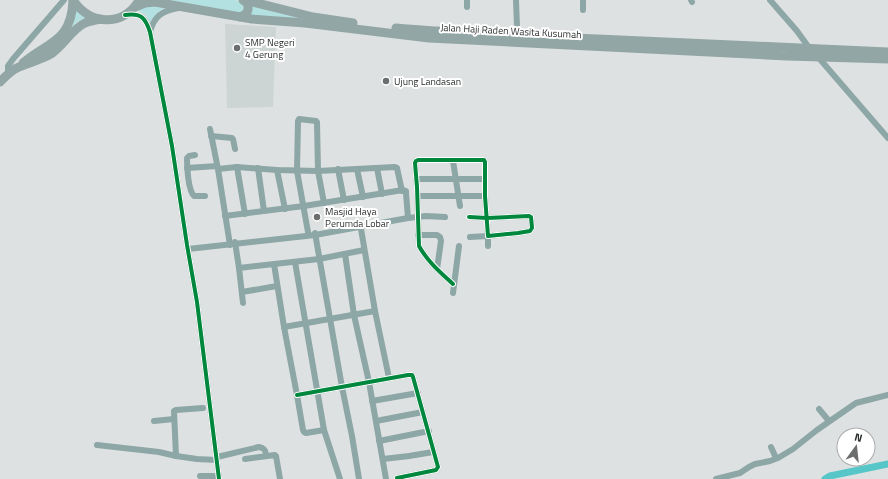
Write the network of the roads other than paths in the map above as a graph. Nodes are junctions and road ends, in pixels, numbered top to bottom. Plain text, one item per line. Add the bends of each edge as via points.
1 (70, 0) edge
2 (244, 0) edge
3 (467, 0) edge
4 (516, 0) edge
5 (583, 0) edge
6 (770, 0) edge
7 (137, 3) edge
8 (183, 6) junction
9 (467, 7) dead end
10 (583, 10) dead end
11 (125, 15) junction
12 (240, 17) junction
13 (100, 19) junction
14 (518, 27) dead end
15 (150, 32) junction
16 (429, 34) junction
17 (810, 49) junction
18 (787, 52) junction
19 (888, 52) edge
20 (818, 57) junction
21 (888, 59) edge
22 (19, 67) junction
23 (8, 73) junction
24 (0, 82) edge
25 (210, 128) dead end
26 (211, 136) junction
27 (888, 138) edge
28 (234, 149) dead end
29 (195, 155) dead end
30 (453, 161) junction
31 (237, 167) junction
32 (187, 168) junction
33 (217, 168) junction
34 (258, 168) junction
35 (377, 168) junction
36 (357, 169) junction
37 (277, 170) junction
38 (297, 170) junction
39 (338, 170) junction
40 (318, 171) junction
41 (456, 178) junction
42 (416, 179) junction
43 (485, 179) junction
44 (402, 191) junction
45 (382, 194) junction
46 (205, 196) dead end
47 (417, 196) junction
48 (459, 196) junction
49 (485, 196) junction
50 (363, 197) junction
51 (344, 200) junction
52 (324, 203) junction
53 (304, 206) junction
54 (460, 206) dead end
55 (285, 209) junction
56 (264, 211) junction
57 (245, 214) junction
58 (225, 216) junction
59 (407, 216) junction
60 (418, 216) junction
61 (445, 217) dead end
62 (469, 217) dead end
63 (487, 218) junction
64 (360, 225) junction
65 (312, 233) junction
66 (418, 235) junction
67 (488, 236) junction
68 (470, 237) dead end
69 (232, 242) junction
70 (459, 246) dead end
71 (488, 246) dead end
72 (188, 247) junction
73 (364, 250) junction
74 (345, 254) junction
75 (319, 259) junction
76 (295, 262) junction
77 (274, 264) junction
78 (239, 268) junction
79 (437, 269) junction
80 (453, 284) junction
81 (277, 286) junction
82 (242, 292) junction
83 (453, 293) dead end
84 (243, 304) dead end
85 (375, 311) junction
86 (354, 315) junction
87 (330, 319) junction
88 (306, 324) junction
89 (284, 327) junction
90 (389, 378) junction
91 (369, 382) junction
92 (342, 387) junction
93 (317, 392) junction
94 (418, 393) junction
95 (888, 394) edge
96 (298, 395) junction
97 (372, 401) junction
98 (203, 408) dead end
99 (819, 409) dead end
100 (424, 412) junction
101 (174, 419) junction
102 (154, 421) dead end
103 (376, 421) junction
104 (829, 421) junction
105 (324, 430) junction
106 (429, 431) junction
107 (379, 441) junction
108 (97, 445) dead end
109 (771, 447) dead end
110 (433, 452) junction
111 (176, 456) junction
112 (266, 456) junction
113 (217, 458) junction
114 (776, 458) junction
115 (245, 459) dead end
116 (383, 459) junction
117 (200, 476) dead end
118 (219, 477) edge
119 (280, 479) edge
120 (340, 479) edge
121 (359, 479) edge
122 (386, 479) edge
123 (396, 479) edge
124 (716, 479) edge

1 - 13 highway via 80,10
1 - 22 highway via 71,17 66,29 54,42
1 - 23 street via 13,59 8,66
2 - 12 highway via 248,4 248,9 246,14
2 - 16 highway, Jalan Haji Raden Wasita Kusumah via 328,19
3 - 9 street
4 - 14 street
5 - 10 street
6 - 17 street
7 - 8 highway, Jalan Haji Raden Wasita Kusumah via 155,2
7 - 11 highway
8 - 12 highway, Jalan Haji Raden Wasita Kusumah
8 - 15 street via 159,15
11 - 13 highway via 109,20
11 - 15 street via 143,17
12 - 16 highway, Jalan Haji Raden Wasita Kusumah
13 - 22 highway via 78,27 48,56
15 - 72 street
16 - 18 highway, Jalan Haji Raden Wasita Kusumah
17 - 18 highway, Jalan Haji Raden Wasita Kusumah
17 - 19 highway, Jalan Haji Raden Wasita Kusumah
18 - 20 highway, Jalan Haji Raden Wasita Kusumah
20 - 21 highway, Jalan Haji Raden Wasita Kusumah
20 - 27 street
22 - 23 highway
23 - 24 highway
25 - 26 street
26 - 28 street via 232,138
26 - 33 street
29 - 32 street via 187,157
30 - 41 street
30 - 42 street via 415,161
30 - 43 street via 484,160
31 - 33 street
31 - 34 street
31 - 57 street
32 - 33 street
32 - 46 street via 192,194
33 - 58 street
34 - 37 street
34 - 56 street
35 - 36 street
35 - 44 street via 397,167
35 - 45 street
36 - 39 street
36 - 50 street
37 - 38 street
37 - 55 street
38 - 40 street
38 - 40 street via 299,119 317,122
38 - 53 street
39 - 40 street
39 - 51 street
40 - 52 street
41 - 42 street
41 - 43 street
41 - 48 street
42 - 47 street
43 - 49 street
44 - 45 street
44 - 59 street via 406,193
45 - 50 street
47 - 48 street
47 - 60 street
48 - 49 street
48 - 54 street
49 - 63 street
50 - 51 street
51 - 52 street
52 - 53 street
53 - 55 street
53 - 65 street
55 - 56 street
56 - 57 street
57 - 58 street
58 - 69 street
59 - 60 street
59 - 64 street
60 - 61 street
60 - 66 street
62 - 63 street
63 - 67 street
63 - 67 street via 529,216 532,228 518,233
64 - 65 street
64 - 73 street
65 - 69 street
65 - 75 street
66 - 79 street via 420,248
66 - 79 street via 440,237
67 - 68 street
67 - 71 street
69 - 72 street
69 - 78 street
70 - 80 street
72 - 113 street
73 - 74 street
73 - 85 street
74 - 75 street
74 - 86 street
75 - 76 street
75 - 87 street
76 - 77 street
76 - 88 street
77 - 78 street
77 - 81 street
78 - 82 street
79 - 80 street
80 - 83 street
81 - 82 street
81 - 89 street
82 - 84 street
85 - 86 street
85 - 90 street
86 - 87 street
86 - 91 street
87 - 88 street
87 - 92 street
88 - 89 street
88 - 93 street
89 - 96 street
90 - 91 street
90 - 94 street via 412,375
91 - 92 street
91 - 97 street
92 - 93 street
92 - 121 street
93 - 96 street
93 - 105 street
94 - 97 street
94 - 100 street
95 - 104 street via 856,403
96 - 105 street via 304,431 306,433
97 - 103 street
98 - 101 street via 176,410
99 - 104 street
100 - 103 street
100 - 106 street
101 - 102 street
101 - 111 street
103 - 107 street
104 - 114 street via 793,450
105 - 120 street
106 - 107 street
106 - 110 street
107 - 116 street
108 - 111 street
109 - 114 street
110 - 116 street
110 - 123 street via 437,470
111 - 113 street
112 - 113 street via 264,448 259,447
112 - 115 street
112 - 119 street via 276,456
113 - 118 street
114 - 124 street via 755,464 740,473
116 - 122 street
117 - 118 street

